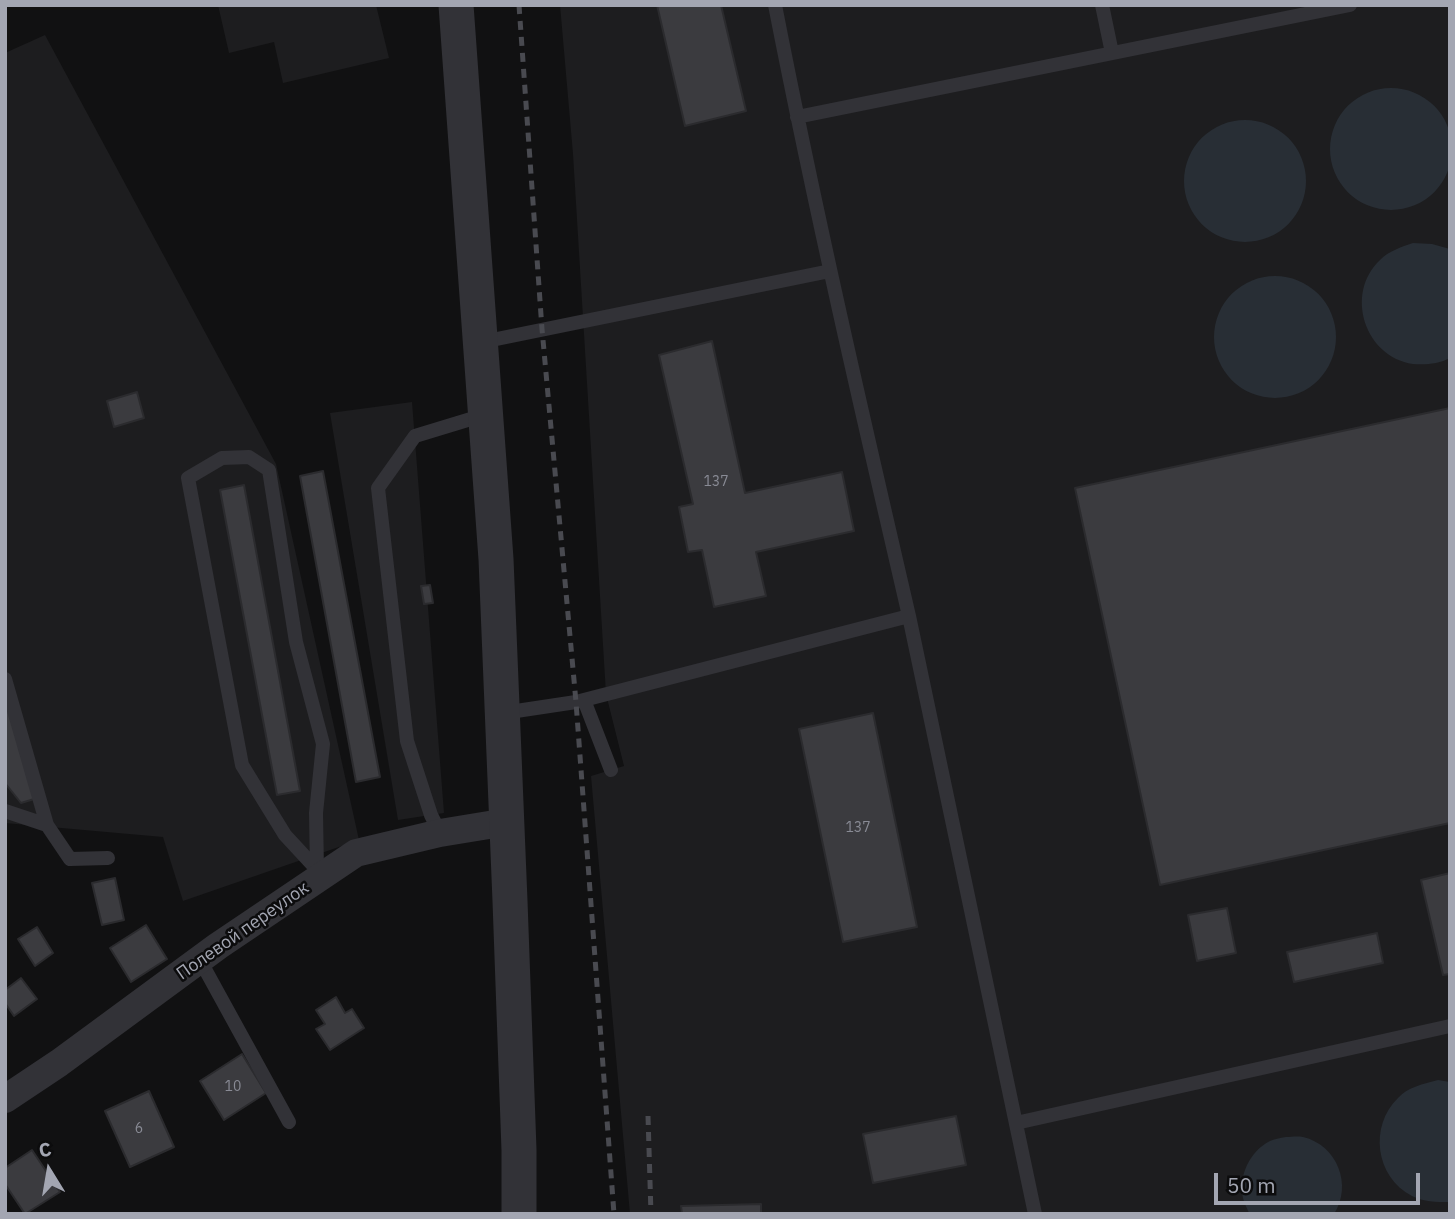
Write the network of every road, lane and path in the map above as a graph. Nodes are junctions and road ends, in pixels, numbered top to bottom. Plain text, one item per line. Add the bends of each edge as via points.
1 (456, 5) edge
2 (775, 5) edge
3 (1102, 5) edge
4 (1350, 5) edge
5 (1112, 53) junction
6 (797, 117) junction
7 (830, 271) junction
8 (480, 342) junction
9 (486, 414) junction
10 (909, 616) junction
11 (5, 679) edge
12 (583, 700) junction
13 (503, 713) junction
14 (611, 770) dead end
15 (5, 811) edge
16 (507, 822) junction
17 (47, 825) junction
18 (440, 833) junction
19 (108, 858) dead end
20 (320, 873) junction
21 (200, 960) junction
22 (1450, 1026) edge
23 (5, 1099) edge
24 (289, 1122) dead end
25 (1016, 1123) junction
26 (519, 1214) edge
27 (1035, 1214) edge

1 - 8 street
2 - 6 lane
3 - 5 lane
4 - 5 lane
5 - 6 lane
6 - 7 lane
7 - 8 lane
7 - 10 lane
8 - 9 street
9 - 13 street
9 - 18 lane via 415,436 378,488 407,741
10 - 12 lane
10 - 25 lane
11 - 17 lane
12 - 13 lane
12 - 14 lane
13 - 16 street
15 - 17 lane
16 - 18 street, Полевой переулок
16 - 26 street
17 - 19 lane via 71,859
18 - 20 street, Полевой переулок via 356,853
20 - 20 lane via 285,835 242,765 188,478 222,458 249,457 269,470 296,642 323,744 316,813
20 - 21 street, Полевой переулок
21 - 23 street, Полевой переулок
21 - 24 lane
22 - 25 lane
25 - 27 lane

